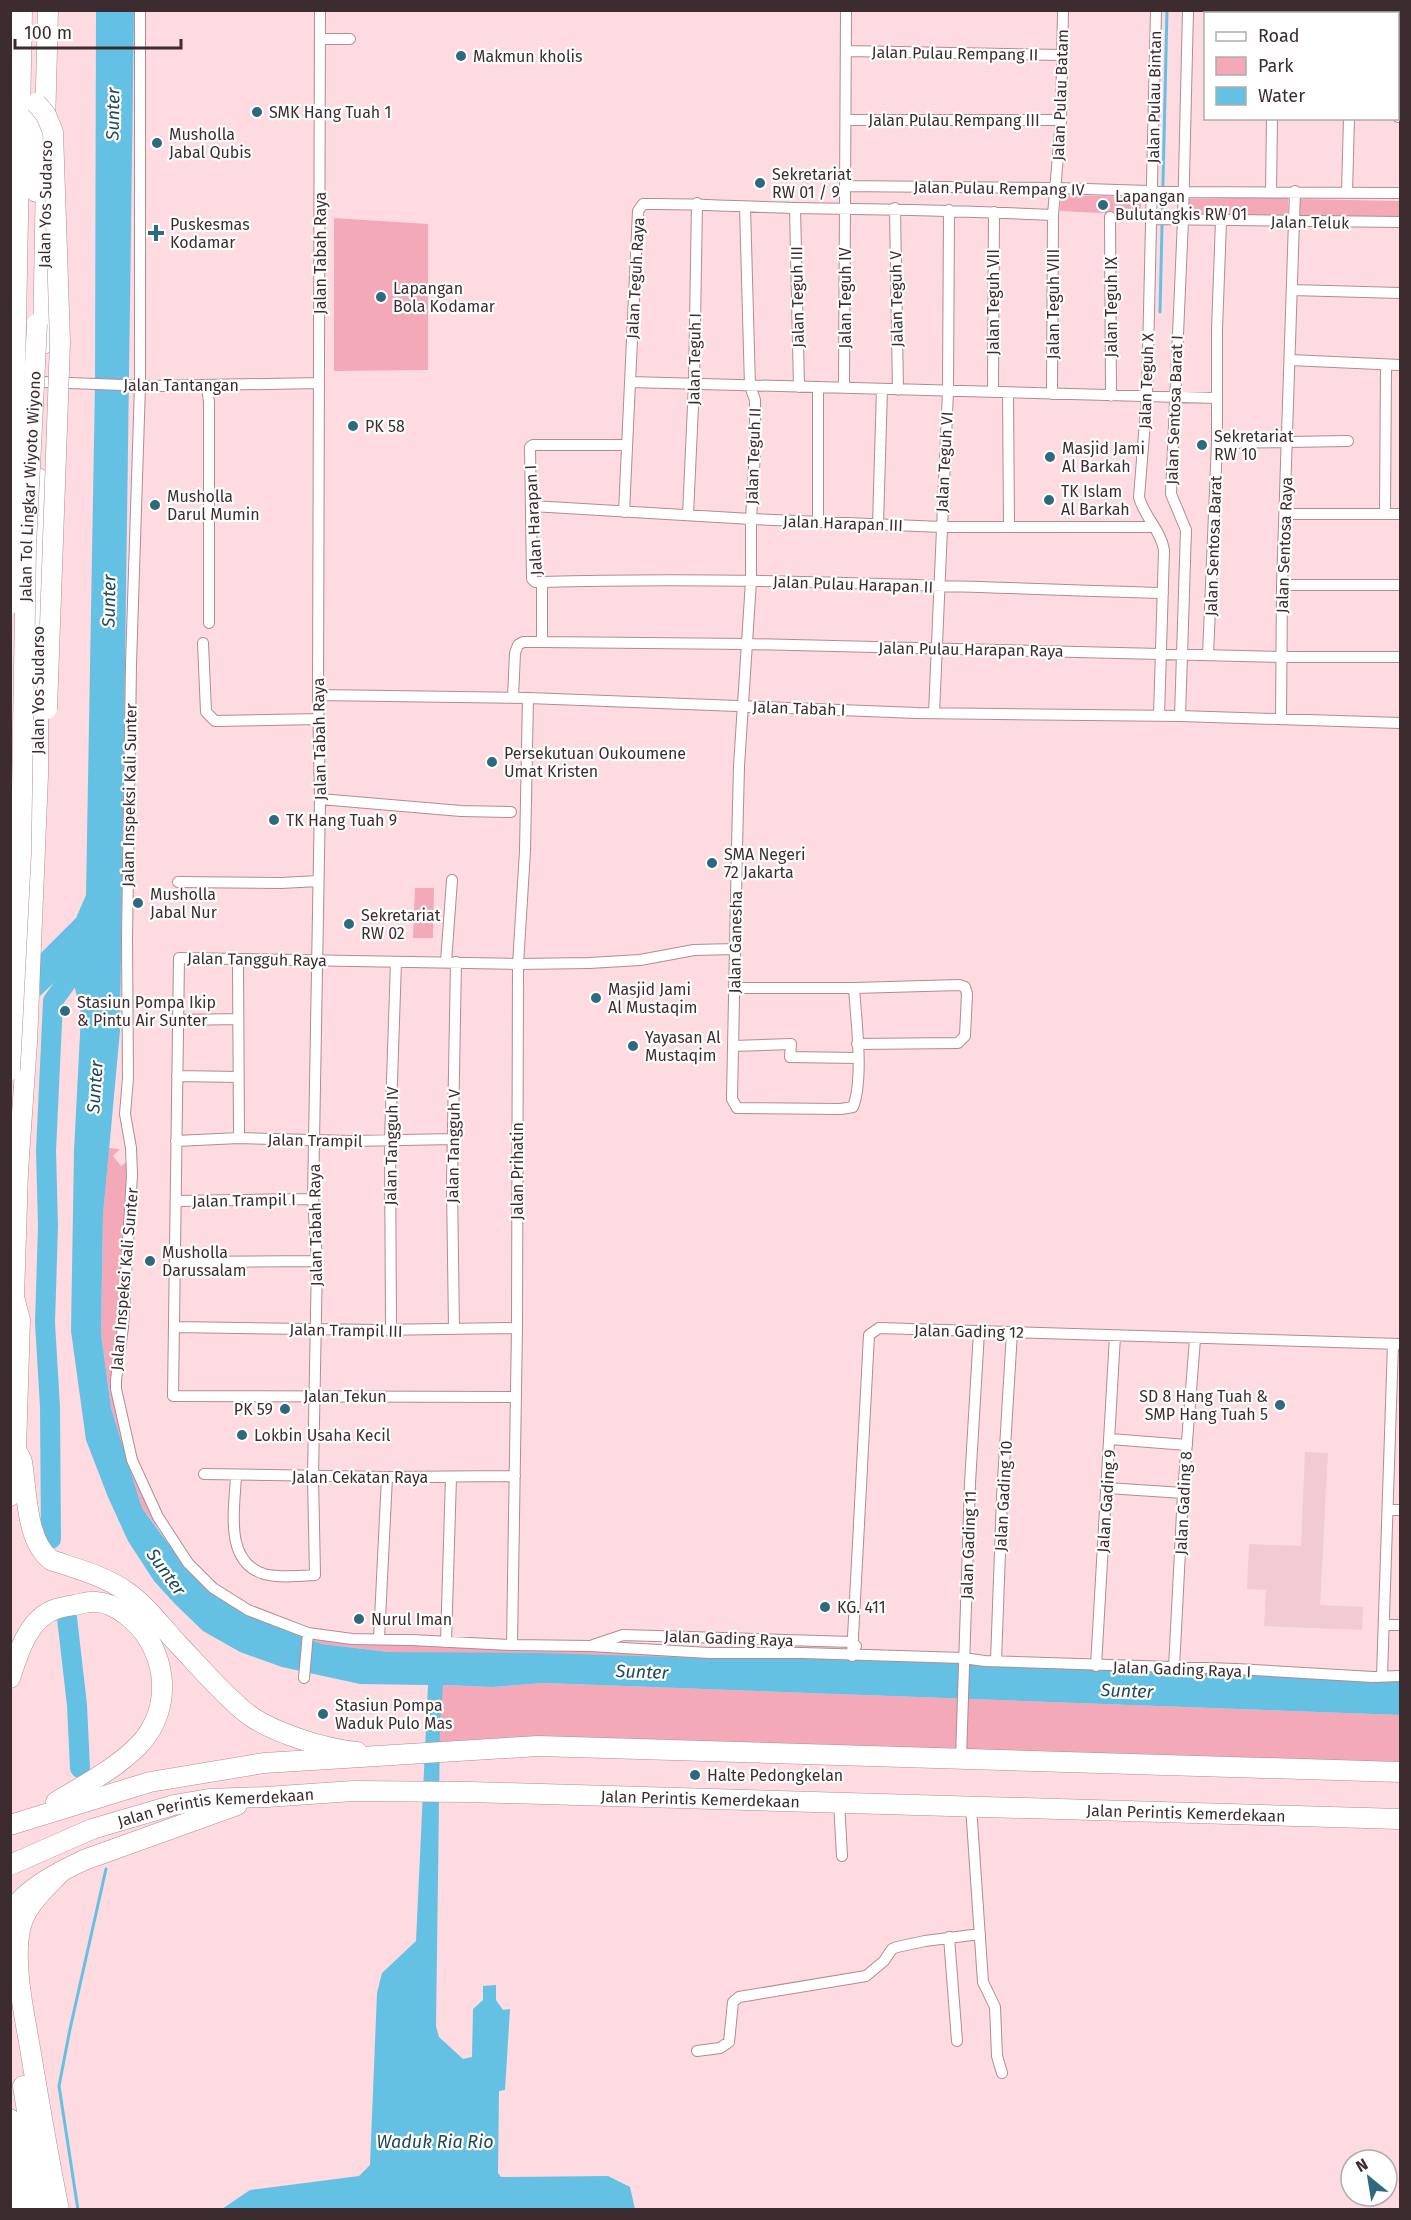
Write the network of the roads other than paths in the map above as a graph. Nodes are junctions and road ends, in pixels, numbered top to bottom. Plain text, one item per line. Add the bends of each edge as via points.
1 (15, 10) edge
2 (22, 10) edge
3 (40, 10) edge
4 (48, 10) edge
5 (140, 10) edge
6 (320, 10) edge
7 (846, 10) edge
8 (1063, 10) edge
9 (1156, 10) edge
10 (1188, 10) edge
11 (321, 39) junction
12 (350, 39) dead end
13 (846, 51) junction
14 (1063, 55) junction
15 (36, 103) junction
16 (846, 120) junction
17 (1061, 120) junction
18 (1272, 120) edge
19 (1349, 120) edge
20 (10, 183) edge
21 (846, 186) junction
22 (1055, 188) junction
23 (1154, 191) junction
24 (1271, 191) junction
25 (1295, 191) junction
26 (1182, 192) junction
27 (1347, 192) junction
28 (1401, 193) edge
29 (697, 203) junction
30 (745, 207) junction
31 (795, 208) junction
32 (846, 208) junction
33 (895, 208) junction
34 (950, 210) junction
35 (994, 212) junction
36 (1053, 215) junction
37 (1110, 217) dead end
38 (1182, 217) junction
39 (1152, 219) junction
40 (1221, 221) junction
41 (1294, 222) junction
42 (1401, 222) edge
43 (1292, 290) junction
44 (1401, 293) edge
45 (38, 335) dead end
46 (10, 349) edge
47 (1290, 360) junction
48 (1386, 364) junction
49 (1401, 365) edge
50 (43, 382) junction
51 (630, 382) junction
52 (320, 383) junction
53 (694, 384) junction
54 (136, 385) junction
55 (750, 386) junction
56 (207, 387) junction
57 (799, 387) junction
58 (818, 388) junction
59 (844, 388) junction
60 (882, 389) junction
61 (898, 390) junction
62 (948, 391) junction
63 (993, 392) junction
64 (1008, 393) junction
65 (1052, 394) junction
66 (1111, 396) junction
67 (1149, 397) junction
68 (1174, 398) junction
69 (1217, 398) junction
70 (1348, 441) dead end
71 (1287, 442) junction
72 (1217, 443) junction
73 (627, 446) junction
74 (10, 464) edge
75 (34, 474) dead end
76 (532, 506) junction
77 (624, 512) junction
78 (1285, 514) junction
79 (1385, 514) junction
80 (1401, 514) edge
81 (688, 515) junction
82 (751, 519) junction
83 (818, 521) junction
84 (878, 524) junction
85 (1009, 526) junction
86 (942, 527) junction
87 (1154, 527) junction
88 (751, 581) junction
89 (542, 582) junction
90 (1282, 585) junction
91 (1401, 585) edge
92 (938, 586) junction
93 (1163, 593) junction
94 (10, 604) edge
95 (208, 623) dead end
96 (542, 642) junction
97 (203, 643) dead end
98 (747, 644) junction
99 (936, 649) junction
100 (1161, 653) junction
101 (1183, 654) junction
102 (1208, 655) junction
103 (1281, 657) junction
104 (1401, 657) edge
105 (318, 694) junction
106 (513, 697) junction
107 (528, 698) junction
108 (744, 706) junction
109 (934, 713) junction
110 (1159, 716) junction
111 (1180, 716) junction
112 (319, 719) junction
113 (1281, 719) junction
114 (1401, 723) edge
115 (38, 775) junction
116 (320, 799) junction
117 (511, 812) dead end
118 (452, 880) dead end
119 (318, 881) junction
120 (178, 882) dead end
121 (735, 949) junction
122 (238, 960) junction
123 (317, 960) junction
124 (451, 962) junction
125 (396, 963) junction
126 (518, 964) junction
127 (734, 988) junction
128 (854, 988) junction
129 (238, 1019) junction
130 (178, 1020) junction
131 (857, 1044) junction
132 (733, 1046) junction
133 (857, 1058) junction
134 (10, 1070) edge
135 (177, 1076) junction
136 (238, 1077) junction
137 (239, 1138) junction
138 (454, 1139) junction
139 (314, 1140) junction
140 (390, 1140) junction
141 (176, 1141) junction
142 (313, 1199) junction
143 (176, 1201) junction
144 (317, 1261) junction
145 (175, 1262) junction
146 (12, 1302) edge
147 (174, 1327) junction
148 (316, 1328) junction
149 (517, 1328) junction
150 (454, 1329) junction
151 (391, 1330) junction
152 (979, 1332) junction
153 (1011, 1332) junction
154 (1115, 1336) junction
155 (1195, 1339) junction
156 (1397, 1344) edge
157 (316, 1395) junction
158 (173, 1396) joint
159 (516, 1397) junction
160 (1110, 1439) junction
161 (1186, 1445) junction
162 (16, 1449) junction
163 (204, 1474) dead end
164 (236, 1475) junction
165 (515, 1476) junction
166 (313, 1477) junction
167 (387, 1477) junction
168 (451, 1477) junction
169 (1107, 1488) junction
170 (1183, 1493) junction
171 (10, 1496) edge
172 (1388, 1510) junction
173 (1401, 1510) edge
174 (1401, 1625) edge
175 (1384, 1626) junction
176 (308, 1635) junction
177 (379, 1639) junction
178 (446, 1642) junction
179 (852, 1642) junction
180 (512, 1645) junction
181 (590, 1646) junction
182 (858, 1655) junction
183 (963, 1659) junction
184 (996, 1661) junction
185 (1096, 1666) junction
186 (1174, 1668) junction
187 (304, 1675) dead end
188 (1382, 1676) junction
189 (1401, 1676) edge
190 (10, 1678) edge
191 (392, 1754) junction
192 (961, 1758) junction
193 (1401, 1772) edge
194 (78, 1797) junction
195 (266, 1797) junction
196 (839, 1802) junction
197 (971, 1806) junction
198 (1401, 1819) edge
199 (16, 1823) edge
200 (842, 1856) dead end
201 (10, 1865) edge
202 (62, 1871) junction
203 (10, 1913) edge
204 (980, 1934) junction
205 (949, 1937) junction
206 (10, 2004) edge
207 (957, 2041) dead end
208 (697, 2051) dead end
209 (1002, 2073) dead end
210 (10, 2119) edge
211 (10, 2191) edge
212 (13, 2210) edge
213 (30, 2210) edge
214 (43, 2210) edge
215 (58, 2210) edge

1 - 20 highway, Jalan Yos Sudarso
2 - 94 highway, Jalan Tol Lingkar Wiyoto Wiyono, bridge
3 - 15 highway, Jalan Tol Lingkar Wiyoto Wiyono
4 - 50 highway, Jalan Yos Sudarso
5 - 54 street, Jalan Inspeksi Kali Sunter
6 - 11 street, Jalan Tabah Raya
7 - 13 street, Jalan Teguh IV
8 - 14 street, Jalan Pulau Batam
9 - 23 street, Jalan Pulau Bintan
10 - 26 street, Jalan Pulau Bintan
11 - 12 street
11 - 52 street, Jalan Tabah Raya
13 - 14 street, Jalan Pulau Rempang II
13 - 16 street, Jalan Teguh IV
14 - 17 street, Jalan Pulau Batam
15 - 115 highway, bridge via 53,132 60,342 47,759
15 - 134 highway, Jalan Tol Lingkar Wiyoto Wiyono, bridge via 37,324 26,547 21,854
16 - 17 street, Jalan Pulau Rempang III
16 - 21 street, Jalan Teguh IV
17 - 22 street, Jalan Pulau Batam
18 - 24 street
19 - 27 street
21 - 22 street, Jalan Pulau Rempang IV
21 - 32 street, Jalan Teguh IV
22 - 23 street, Jalan Pulau Rempang IV
22 - 36 street, Jalan Pulau Batam
23 - 26 street, Jalan Pulau Rempang IV
23 - 39 street, Jalan Pulau Bintan
24 - 25 street, Jalan Pulau Rempang IV
24 - 26 street, Jalan Pulau Rempang IV
25 - 27 street, Jalan Pulau Rempang IV
25 - 41 street, Jalan Sentosa Raya
26 - 38 street, Jalan Pulau Bintan
27 - 28 street, Jalan Pulau Rempang IV
29 - 30 street, Jalan Teguh Raya
29 - 51 street, Jalan Teguh Raya via 643,204 638,211
29 - 53 street, Jalan Teguh I
30 - 31 street, Jalan Teguh Raya
30 - 55 street, Jalan Teguh II
31 - 32 street, Jalan Teguh Raya
31 - 57 street, Jalan Teguh III
32 - 33 street, Jalan Teguh Raya
32 - 59 street, Jalan Teguh IV
33 - 34 street, Jalan Teguh Raya
33 - 61 street, Jalan Teguh V
34 - 35 street, Jalan Teguh Raya
34 - 62 street, Jalan Teguh VI
35 - 36 street, Jalan Teguh Raya
35 - 63 street, Jalan Teguh VII
36 - 65 street, Jalan Teguh VIII
37 - 66 street, Jalan Teguh IX
38 - 39 street, Jalan Teluk
38 - 40 street, Jalan Teluk
38 - 68 street, Jalan Sentosa Barat I
39 - 67 street, Jalan Teguh X
40 - 41 street, Jalan Teluk
40 - 69 street, Jalan Sentosa Barat
41 - 42 street, Jalan Teluk
41 - 43 street, Jalan Sentosa Raya
43 - 44 street
43 - 47 street, Jalan Sentosa Raya
45 - 46 highway via 29,352 16,353
47 - 48 street
47 - 71 street, Jalan Sentosa Raya
48 - 49 street
48 - 79 street
50 - 54 street, Jalan Tantangan
50 - 115 highway, Jalan Yos Sudarso via 38,479
51 - 53 street
51 - 73 street, Jalan Teguh Raya
52 - 56 street, Jalan Tantangan
52 - 105 street, Jalan Tabah Raya
53 - 55 street
53 - 81 street, Jalan Teguh I
54 - 56 street, Jalan Tantangan
54 - 176 street, Jalan Inspeksi Kali Sunter via 125,1114 132,1175 116,1389 132,1461 158,1517 188,1563 229,1599
55 - 57 street
55 - 82 street, Jalan Teguh II via 755,441
56 - 95 street
57 - 58 street
58 - 59 street
58 - 83 street
59 - 60 street
60 - 61 street
60 - 84 street
61 - 62 street
62 - 63 street
62 - 86 street, Jalan Teguh VI
63 - 64 street
64 - 65 street
64 - 85 street
65 - 66 street
66 - 67 street
67 - 68 street
67 - 87 street, Jalan Teguh X via 1139,497
68 - 69 street
68 - 101 street, Jalan Sentosa Barat I via 1171,494 1186,530
69 - 72 street, Jalan Sentosa Barat
70 - 71 street
71 - 72 street
71 - 78 street, Jalan Sentosa Raya
72 - 102 street, Jalan Sentosa Barat
73 - 76 street, Jalan Harapan I via 533,445
73 - 77 street, Jalan Teguh Raya
74 - 75 highway via 24,462
76 - 77 street, Jalan Harapan III
76 - 89 street, Jalan Harapan I via 532,579
77 - 81 street, Jalan Harapan III
78 - 79 street
78 - 90 street, Jalan Sentosa Raya
79 - 80 street
81 - 82 street, Jalan Harapan III
82 - 83 street, Jalan Harapan III
82 - 88 street, Jalan Teguh II
83 - 84 street, Jalan Harapan III
84 - 86 street, Jalan Harapan III
85 - 86 street, Jalan Harapan III
85 - 87 street, Jalan Harapan III
86 - 92 street, Jalan Teguh VI
87 - 93 street, Jalan Teguh X via 1163,541
88 - 89 street, Jalan Pulau Harapan II
88 - 92 street, Jalan Pulau Harapan II
88 - 98 street, Jalan Teguh II
89 - 96 street, Jalan Harapan I
90 - 91 street
90 - 103 street, Jalan Sentosa Raya
92 - 93 street, Jalan Pulau Harapan II
92 - 99 street, Jalan Teguh VI
93 - 100 street, Jalan Teguh X
96 - 98 street, Jalan Pulau Harapan Raya
96 - 106 street via 518,645
97 - 112 street via 206,712 216,722
98 - 99 street, Jalan Pulau Harapan Raya
98 - 108 street, Jalan Teguh II
99 - 100 street, Jalan Pulau Harapan Raya
99 - 109 street, Jalan Teguh VI
100 - 101 street, Jalan Pulau Harapan Raya
100 - 110 street, Jalan Teguh X
101 - 102 street, Jalan Pulau Harapan Raya
101 - 111 street, Jalan Sentosa Barat I
102 - 103 street, Jalan Pulau Harapan Raya
103 - 104 street, Jalan Pulau Harapan Raya
103 - 113 street, Jalan Sentosa Raya
105 - 106 street, Jalan Tabah I
105 - 112 street, Jalan Tabah Raya
106 - 107 street, Jalan Tabah I
107 - 108 street, Jalan Tabah I
107 - 126 street, Jalan Prihatin
108 - 109 street, Jalan Tabah I
108 - 121 street, Jalan Ganesha
109 - 110 street, Jalan Tabah I
110 - 111 street, Jalan Tabah I
111 - 113 street, Jalan Tabah I
112 - 116 street, Jalan Tabah Raya
113 - 114 street, Jalan Tabah I
115 - 146 highway, Jalan Yos Sudarso
116 - 117 street via 461,812
116 - 119 street, Jalan Tabah Raya
118 - 124 street, Jalan Tangguh V
119 - 120 street
119 - 123 street, Jalan Tabah Raya
121 - 126 street, Jalan Tangguh Raya via 694,950 615,962
121 - 127 street, Jalan Ganesha
122 - 123 street, Jalan Tangguh Raya
122 - 129 street
122 - 130 street, Jalan Tangguh Raya via 178,958
123 - 125 street, Jalan Tangguh Raya
123 - 139 street, Jalan Tabah Raya
124 - 125 street, Jalan Tangguh Raya
124 - 126 street, Jalan Tangguh Raya
124 - 138 street, Jalan Tangguh V
125 - 140 street, Jalan Tangguh IV
126 - 149 street, Jalan Prihatin
127 - 128 street
127 - 132 street, Jalan Ganesha
128 - 131 street
128 - 131 street via 959,985 965,987 967,994 965,1036 958,1043
129 - 130 street
129 - 136 street
130 - 135 street, Jalan Tangguh Raya
131 - 133 street
132 - 133 street via 790,1044 790,1057
132 - 133 street, Jalan Ganesha via 732,1099 741,1110 853,1107
135 - 136 street
135 - 141 street, Jalan Tangguh Raya
136 - 137 street
137 - 139 street, Jalan Trampil
137 - 141 street, Jalan Trampil
138 - 140 street, Jalan Trampil
138 - 150 street, Jalan Tangguh V
139 - 140 street, Jalan Trampil
139 - 142 street, Jalan Tabah Raya
140 - 151 street, Jalan Tangguh IV
141 - 143 street, Jalan Tangguh Raya
142 - 143 street, Jalan Trampil I
142 - 144 street, Jalan Tabah Raya
143 - 145 street, Jalan Tangguh Raya
144 - 145 street
144 - 148 street, Jalan Tabah Raya
145 - 147 street, Jalan Tangguh Raya
146 - 162 highway, Jalan Yos Sudarso via 20,1320
147 - 148 street, Jalan Trampil III
147 - 158 street, Jalan Tangguh Raya
148 - 151 street, Jalan Trampil III
148 - 157 street, Jalan Tabah Raya
149 - 150 street, Jalan Trampil III
149 - 159 street, Jalan Prihatin
150 - 151 street, Jalan Trampil III
152 - 153 street, Jalan Gading 12
152 - 179 street, Jalan Gading 12 via 879,1328 869,1335
152 - 183 street, Jalan Gading 11
153 - 154 street, Jalan Gading 12
153 - 184 street, Jalan Gading 10
154 - 155 street, Jalan Gading 12
154 - 160 street, Jalan Gading 9
155 - 156 street, Jalan Gading 12
155 - 161 street, Jalan Gading 8
156 - 172 street
157 - 158 street, Jalan Tekun
157 - 159 street, Jalan Tekun
157 - 166 street, Jalan Tabah Raya
159 - 165 street, Jalan Prihatin
160 - 161 street
160 - 169 street, Jalan Gading 9
161 - 170 street, Jalan Gading 8
162 - 171 highway, Jalan Yos Sudarso
162 - 191 highway via 22,1462 33,1532 44,1555 114,1584 139,1602 249,1715 301,1739 352,1751
163 - 164 street, Jalan Cekatan Raya
164 - 166 street, Jalan Cekatan Raya
164 - 166 street, Jalan Tabah Raya via 234,1534 247,1563 265,1574 315,1575
165 - 168 street, Jalan Cekatan Raya
165 - 180 street, Jalan Prihatin
166 - 167 street, Jalan Cekatan Raya
167 - 168 street, Jalan Cekatan Raya
167 - 177 street
168 - 178 street
169 - 170 street
169 - 185 street, Jalan Gading 9
170 - 186 street, Jalan Gading 8
172 - 173 street
172 - 175 street
174 - 175 street
175 - 188 street
176 - 177 street, Jalan Inspeksi Kali Sunter
176 - 187 street
177 - 178 street, Jalan Gading Raya
178 - 180 street, Jalan Gading Raya
179 - 181 street, Jalan Gading Raya via 623,1635
179 - 182 street
180 - 181 street, Jalan Gading Raya
181 - 182 street, Jalan Gading Raya via 709,1653
182 - 183 street, Jalan Gading Raya
183 - 184 street, Jalan Gading Raya I
183 - 192 street, Jalan Gading 11
184 - 185 street, Jalan Gading Raya I
185 - 186 street, Jalan Gading Raya I
186 - 188 street, Jalan Gading Raya I
188 - 189 street, Jalan Gading Raya I
190 - 194 highway via 37,1621 54,1609 75,1605 111,1605 135,1621 156,1652 162,1671 161,1698 150,1729 140,1745
191 - 192 highway, Jalan Perintis Kemerdekaan via 565,1746
191 - 194 highway, Jalan Perintis Kemerdekaan via 264,1763 150,1782 98,1798
192 - 193 highway, Jalan Perintis Kemerdekaan
194 - 199 highway
195 - 196 highway, Jalan Perintis Kemerdekaan via 415,1791
195 - 201 highway, Jalan Perintis Kemerdekaan via 174,1805 100,1826
195 - 202 highway via 133,1841
196 - 197 highway, Jalan Perintis Kemerdekaan
196 - 200 street
197 - 198 highway, Jalan Perintis Kemerdekaan
197 - 204 street
202 - 203 highway via 27,1894
202 - 215 highway via 23,1919 18,1960
204 - 205 street
204 - 209 street via 983,1983 995,2007 997,2056
205 - 207 street
205 - 208 street via 892,1949 866,1976 739,1997 733,2002 729,2042 720,2048
206 - 214 highway
210 - 213 highway via 17,2165
211 - 212 highway

